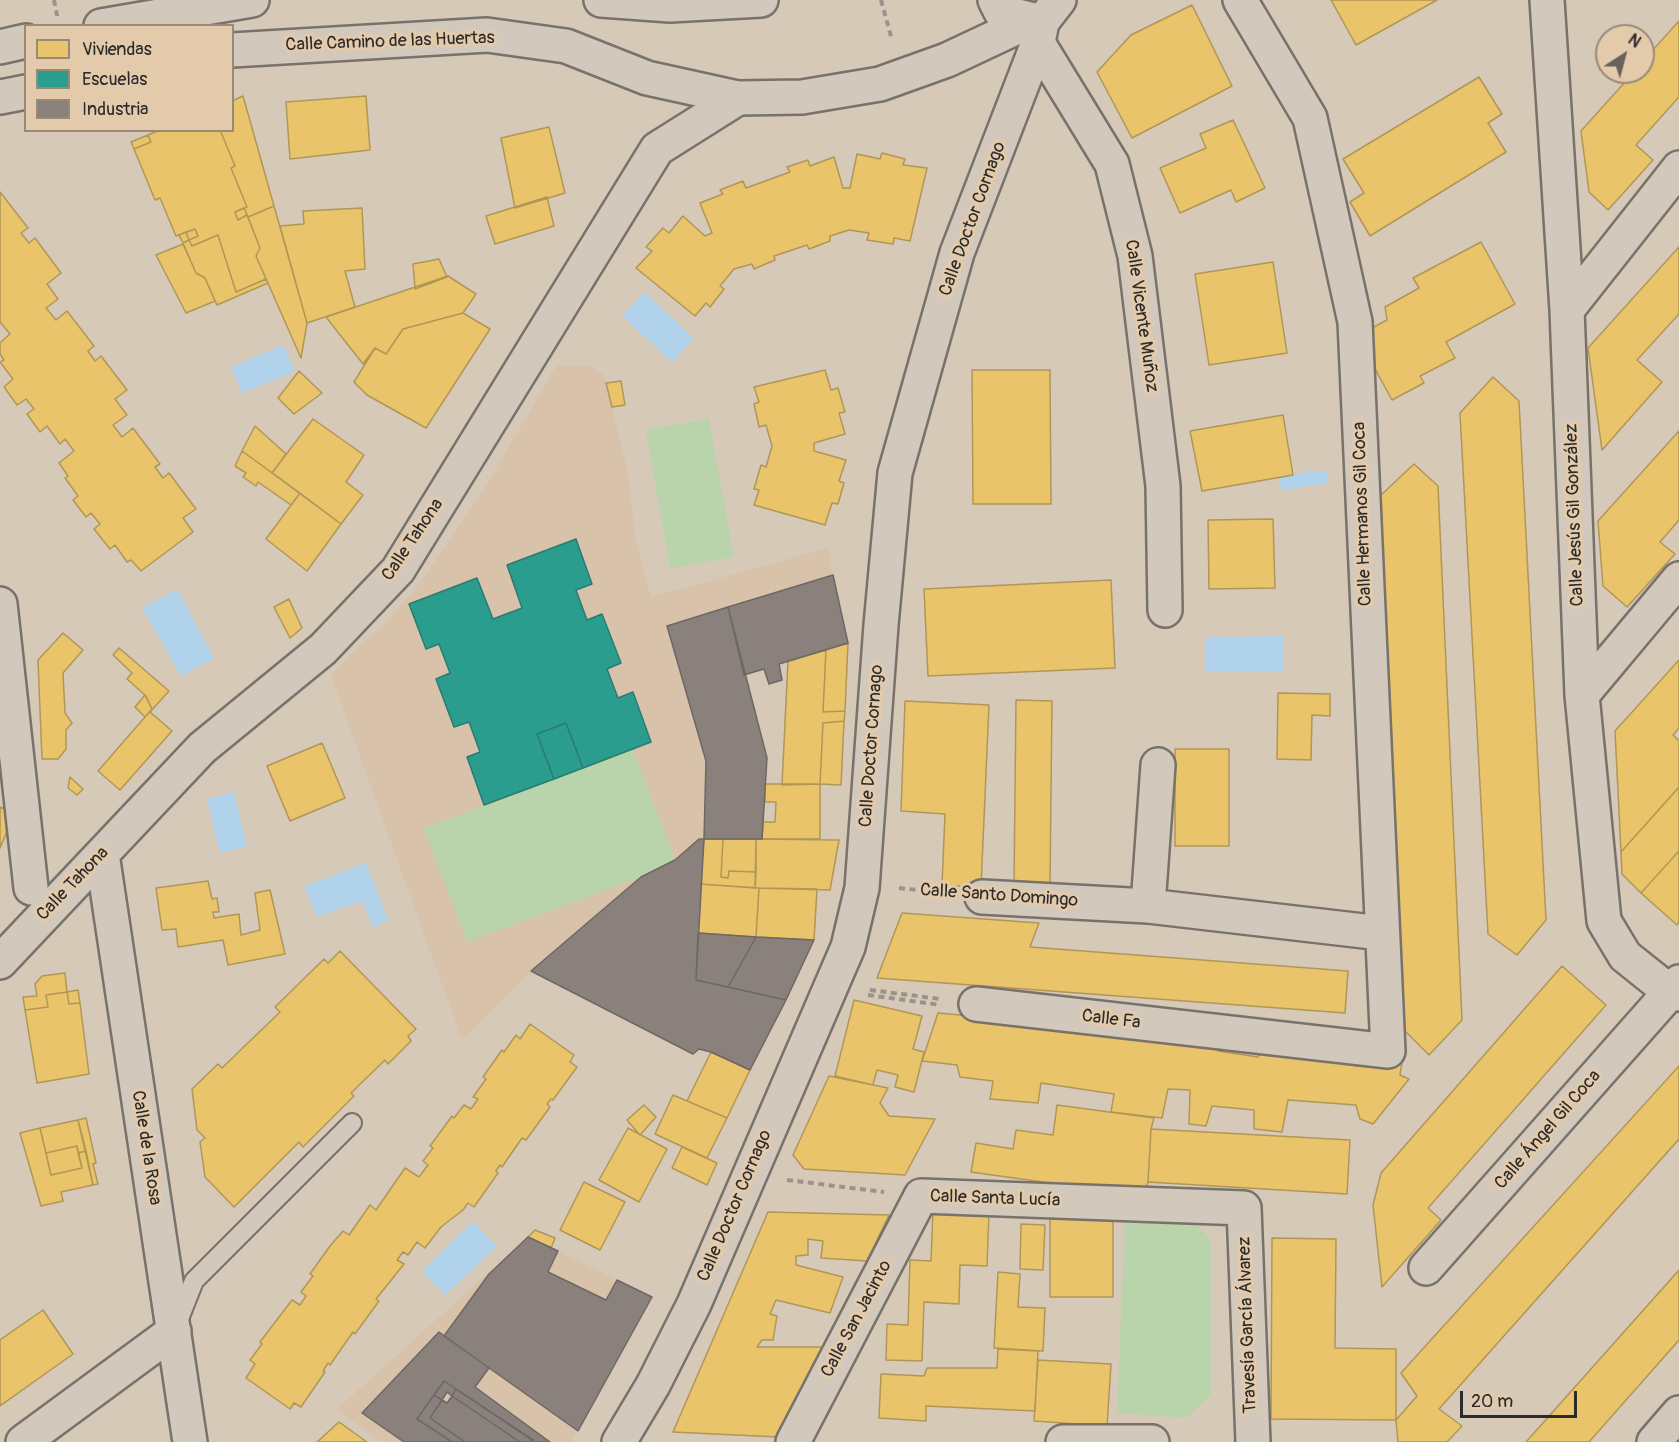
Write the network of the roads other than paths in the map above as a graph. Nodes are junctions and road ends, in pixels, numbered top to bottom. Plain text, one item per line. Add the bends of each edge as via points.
1 (252, 0) edge
2 (601, 0) edge
3 (761, 0) edge
4 (995, 0) edge
5 (1240, 0) edge
6 (1547, 0) edge
7 (1049, 16) edge
8 (113, 24) edge
9 (24, 41) edge
10 (0, 47) edge
11 (234, 50) edge
12 (24, 92) edge
13 (0, 97) edge
14 (738, 98) junction
15 (1679, 168) edge
16 (1567, 310) junction
17 (1679, 579) edge
18 (1, 608) edge
19 (1166, 610) dead end
20 (1582, 695) junction
21 (1158, 765) dead end
22 (102, 854) junction
23 (32, 888) joint
24 (982, 897) road end
25 (1148, 906) junction
26 (34, 924) junction
27 (1381, 933) junction
28 (0, 962) edge
29 (1676, 990) edge
30 (976, 1004) road end
31 (1388, 1052) joint
32 (352, 1123) dead end
33 (921, 1196) joint
34 (1244, 1208) joint
35 (1426, 1268) dead end
36 (174, 1331) junction
37 (1679, 1413) edge
38 (1108, 1441) edge
39 (23, 1442) edge
40 (190, 1442) edge
41 (619, 1442) edge
42 (793, 1442) edge
43 (1063, 1442) edge
44 (1152, 1442) edge
45 (1253, 1442) edge
46 (1654, 1442) edge

1 - 8 street
2 - 3 street via 670,5
4 - 7 street via 1001,12
5 - 27 street, Calle Hermanos Gil Coca via 1310,118 1355,322
6 - 16 street, Calle Jesús Gil González
7 - 14 street, Calle Camino de las Huertas via 880,84 802,97
7 - 19 street, Calle Vicente Muñoz via 1112,164 1135,256 1163,486
7 - 41 street, Calle Doctor Cornago via 957,253 895,473 862,888 848,947 694,1304
9 - 10 street
11 - 14 street, Calle Camino de las Huertas via 487,35 566,46 648,78
12 - 13 street
14 - 22 street, Calle Tahona via 657,149 398,570 323,649 202,748
15 - 16 street
16 - 20 street, Calle Jesús Gil González
17 - 20 street
18 - 23 street
20 - 29 street, Calle Jesús Gil González via 1604,921 1625,956
21 - 25 street
22 - 26 street, Calle Tahona
22 - 36 street, Calle de la Rosa
23 - 26 lane
24 - 25 street, Calle Santo Domingo
25 - 27 street, Calle Santo Domingo
26 - 28 street, Calle Tahona
27 - 31 street, Calle Hermanos Gil Coca
29 - 35 street, Calle Ángel Gil Coca
30 - 31 street, Calle Fa
32 - 36 lane via 194,1281
33 - 34 street, Calle Santa Lucía
33 - 42 street, Calle San Jacinto
34 - 45 street, Travesía García Álvarez
36 - 39 street
36 - 40 street, Calle de la Rosa
37 - 46 street
38 - 43 street
38 - 44 street

